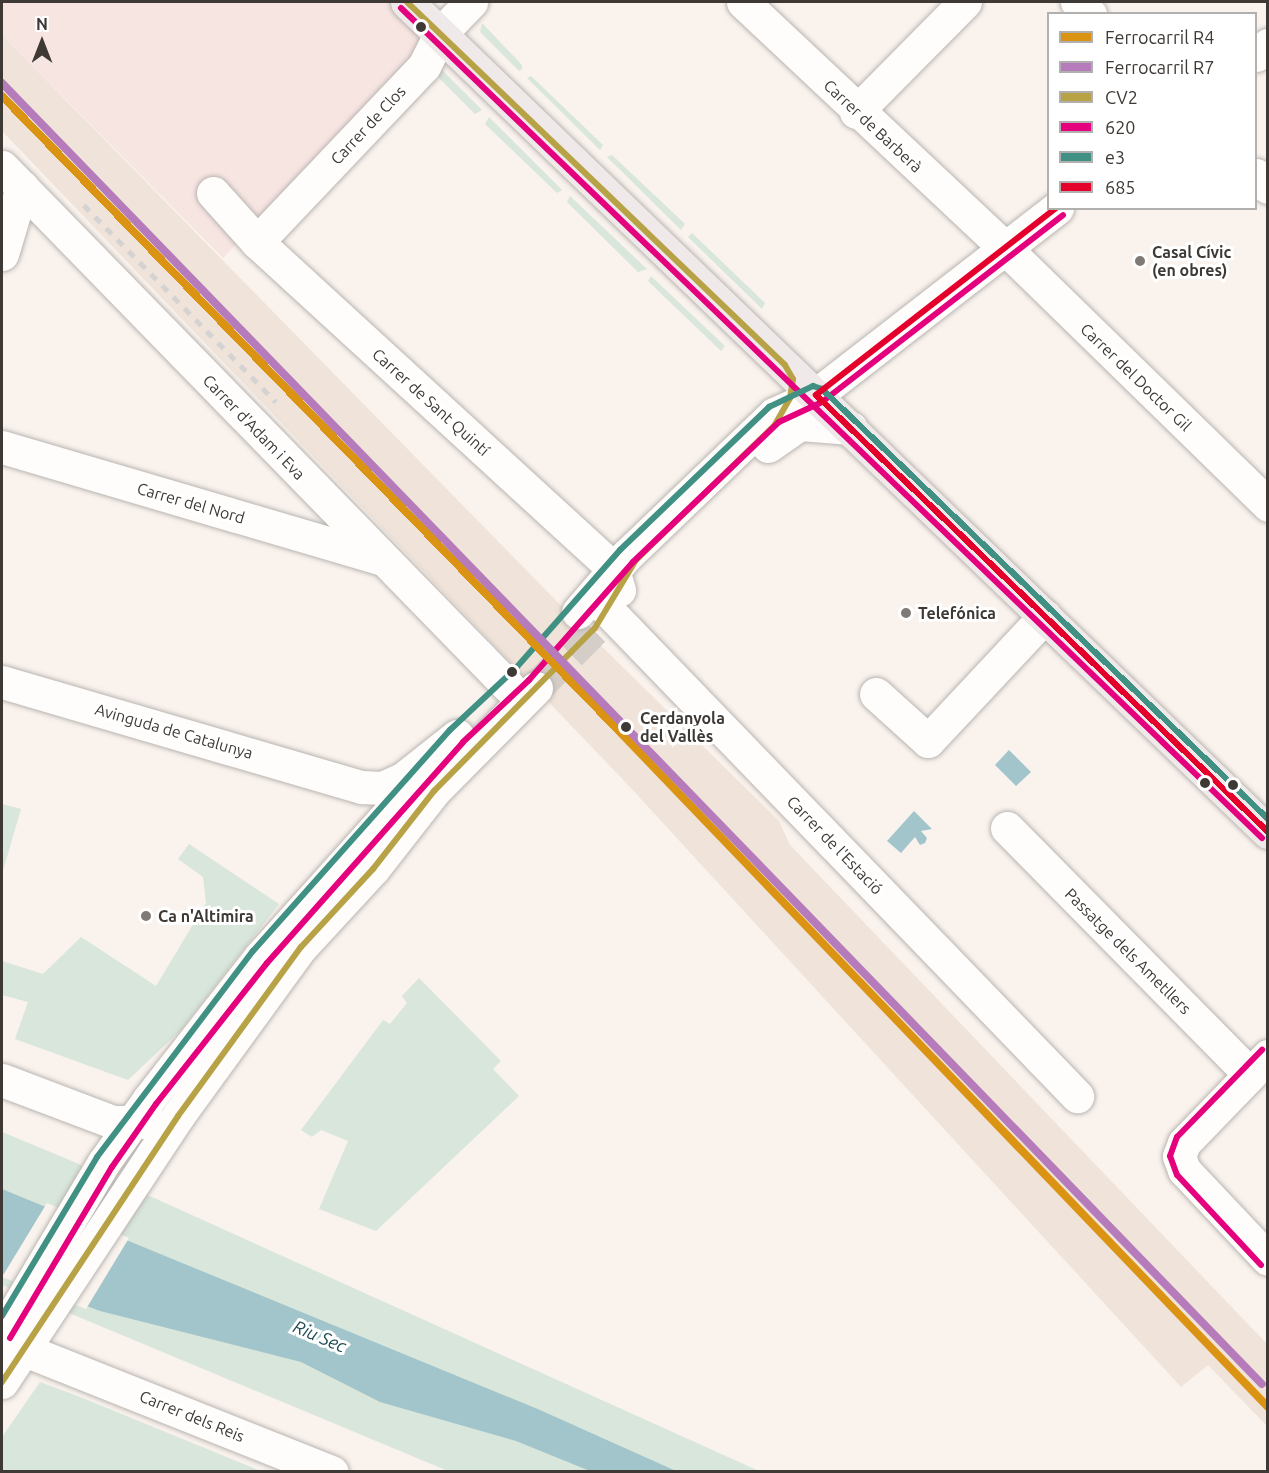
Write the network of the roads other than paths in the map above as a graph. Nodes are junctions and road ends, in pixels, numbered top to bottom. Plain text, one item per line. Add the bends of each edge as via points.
1 (407, 2) edge
2 (471, 2) edge
3 (743, 2) edge
4 (965, 2) edge
5 (440, 34) junction
6 (856, 112) junction
7 (1257, 176) edge
8 (12, 177) edge
9 (1268, 187) edge
10 (213, 193) dead end
11 (1054, 210) edge
12 (257, 242) junction
13 (1005, 248) junction
14 (2, 254) edge
15 (802, 401) junction
16 (851, 428) junction
17 (2, 447) edge
18 (1268, 505) edge
19 (381, 558) junction
20 (604, 594) junction
21 (1045, 616) junction
22 (2, 682) edge
23 (522, 683) junction
24 (876, 694) dead end
25 (457, 736) junction
26 (346, 780) junction
27 (1007, 828) dead end
28 (1268, 832) edge
29 (379, 854) junction
30 (1259, 1065) edge
31 (2, 1080) edge
32 (1077, 1096) dead end
33 (136, 1147) junction
34 (1268, 1259) edge
35 (8, 1341) edge
36 (2, 1382) edge
37 (332, 1472) edge

1 - 5 main road
2 - 5 street, Carrer de Clos
3 - 6 street, Carrer de Barberà
4 - 6 street
5 - 12 street, Carrer de Clos via 424,66
5 - 15 main road via 785,365
6 - 13 street, Carrer de Barberà
7 - 9 street
8 - 14 street
8 - 19 street, Carrer d'Adam i Eva
10 - 12 street, Carrer de Sant Quintí
11 - 13 street
12 - 20 street, Carrer de Sant Quintí
13 - 15 street
13 - 18 street, Carrer del Doctor Gil
15 - 16 main road
15 - 20 street
16 - 20 street via 800,424 781,435
16 - 21 main road
17 - 19 street, Carrer del Nord
19 - 23 street, Carrer d'Adam i Eva
20 - 32 street, Carrer de l'Estació
21 - 24 street via 928,741
21 - 28 main road
22 - 26 street, Avinguda de Catalunya
23 - 25 street, Avinguda de Catalunya
23 - 29 street
25 - 26 street, Avinguda de Catalunya via 404,778 382,788 362,787
25 - 29 street, Avinguda de Catalunya via 402,798
26 - 29 street via 358,791
27 - 30 street, Passatge dels Ametllers
29 - 33 street via 296,935
30 - 34 street via 1184,1143 1179,1156 1184,1170
31 - 33 street
33 - 35 street via 17,1304
33 - 35 street via 48,1314
35 - 36 street
35 - 37 street, Carrer dels Reis

